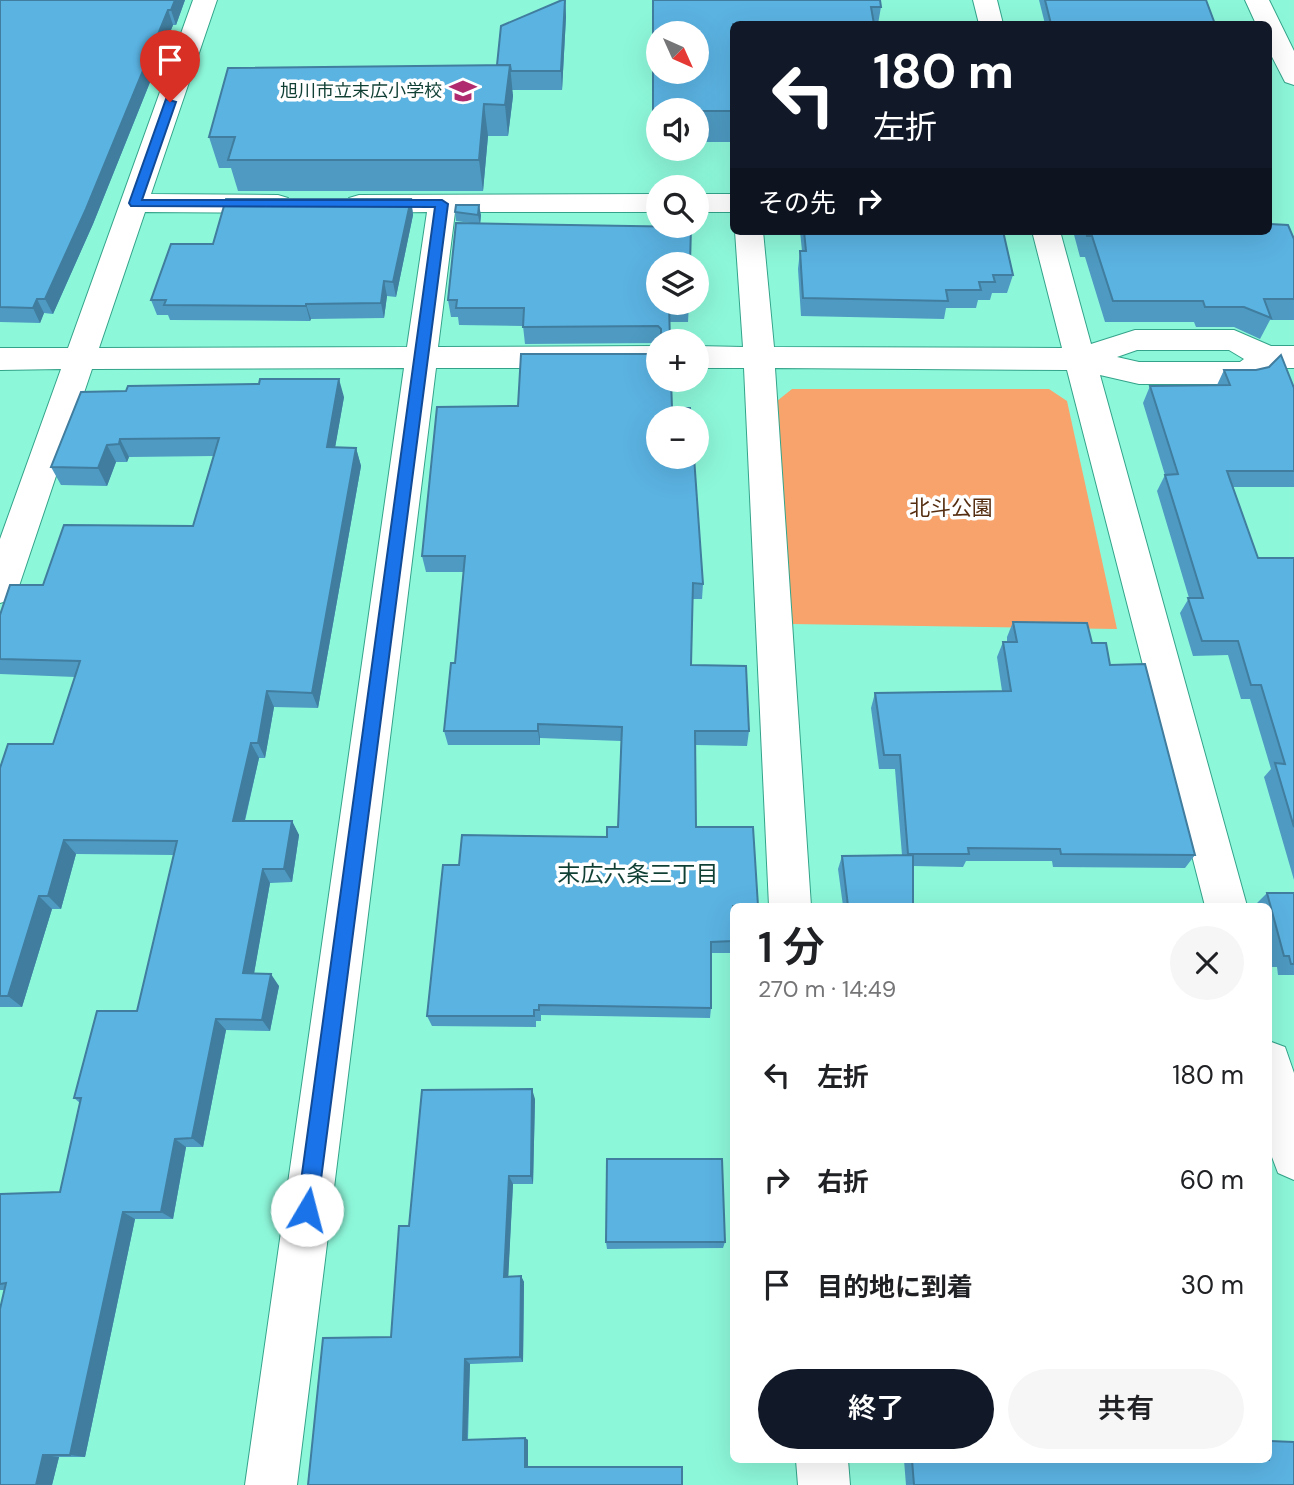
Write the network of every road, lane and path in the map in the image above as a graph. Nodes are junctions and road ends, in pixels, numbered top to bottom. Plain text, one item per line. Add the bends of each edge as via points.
1 (205, 0) edge
2 (985, 0) edge
3 (1257, 0) edge
4 (990, 21) edge
5 (1267, 21) edge
6 (1272, 31) edge
7 (1294, 77) edge
8 (135, 203) junction
9 (646, 203) edge
10 (709, 203) edge
11 (730, 203) edge
12 (302, 204) edge
13 (330, 204) edge
14 (442, 204) junction
15 (749, 235) edge
16 (1047, 235) edge
17 (421, 357) junction
18 (646, 357) edge
19 (709, 357) edge
20 (759, 357) junction
21 (1280, 357) edge
22 (0, 359) edge
23 (79, 359) junction
24 (1079, 359) junction
25 (0, 589) edge
26 (790, 903) edge
27 (1226, 903) edge
28 (1272, 1074) edge
29 (1294, 1157) edge
30 (822, 1463) edge
31 (271, 1485) edge
32 (824, 1485) edge

1 - 8 street
2 - 4 street
3 - 5 street
6 - 7 street
8 - 12 street
8 - 23 street
9 - 14 street
10 - 11 street
13 - 14 street
14 - 17 street
15 - 20 street
16 - 24 street
17 - 18 street
17 - 23 street
17 - 31 street
19 - 20 street
20 - 24 street
20 - 26 street
21 - 24 street via 1247,373 1139,373
22 - 23 street
23 - 25 street
24 - 27 street
28 - 29 street
30 - 32 street

